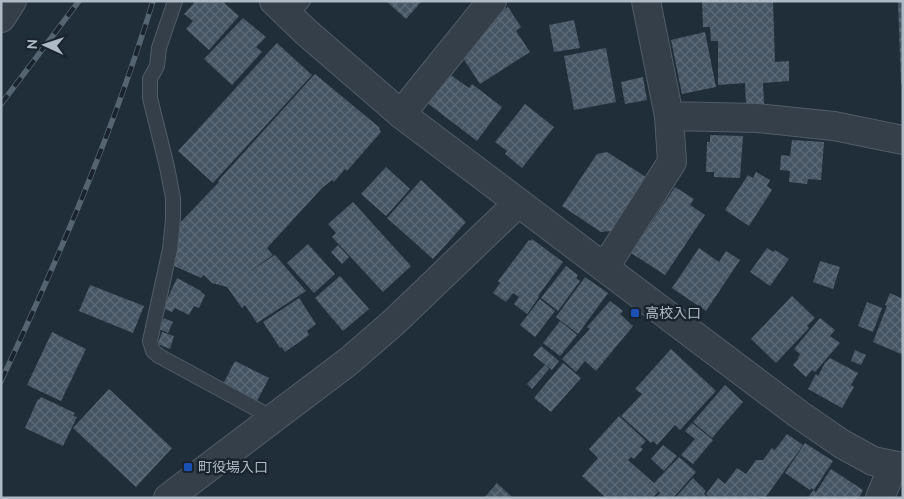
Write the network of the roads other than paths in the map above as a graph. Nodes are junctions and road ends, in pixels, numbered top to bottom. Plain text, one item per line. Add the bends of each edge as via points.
1 (12, 1) edge
2 (175, 1) edge
3 (492, 1) edge
4 (646, 1) edge
5 (289, 6) edge
6 (1, 18) edge
7 (401, 114) junction
8 (669, 116) junction
9 (903, 140) edge
10 (518, 203) junction
11 (605, 267) junction
12 (273, 418) junction
13 (898, 466) edge
14 (168, 498) edge
15 (880, 498) edge

1 - 6 street
2 - 12 lane via 157,66 150,78 150,98 173,198 173,218 170,249 150,341 153,351 159,356
3 - 7 street
4 - 8 street
5 - 7 street
7 - 10 street
8 - 9 street via 757,118 834,126
8 - 11 street via 672,162
10 - 11 street
10 - 12 street via 394,322 349,361
11 - 13 street via 842,444 873,461
12 - 14 street
13 - 15 street

